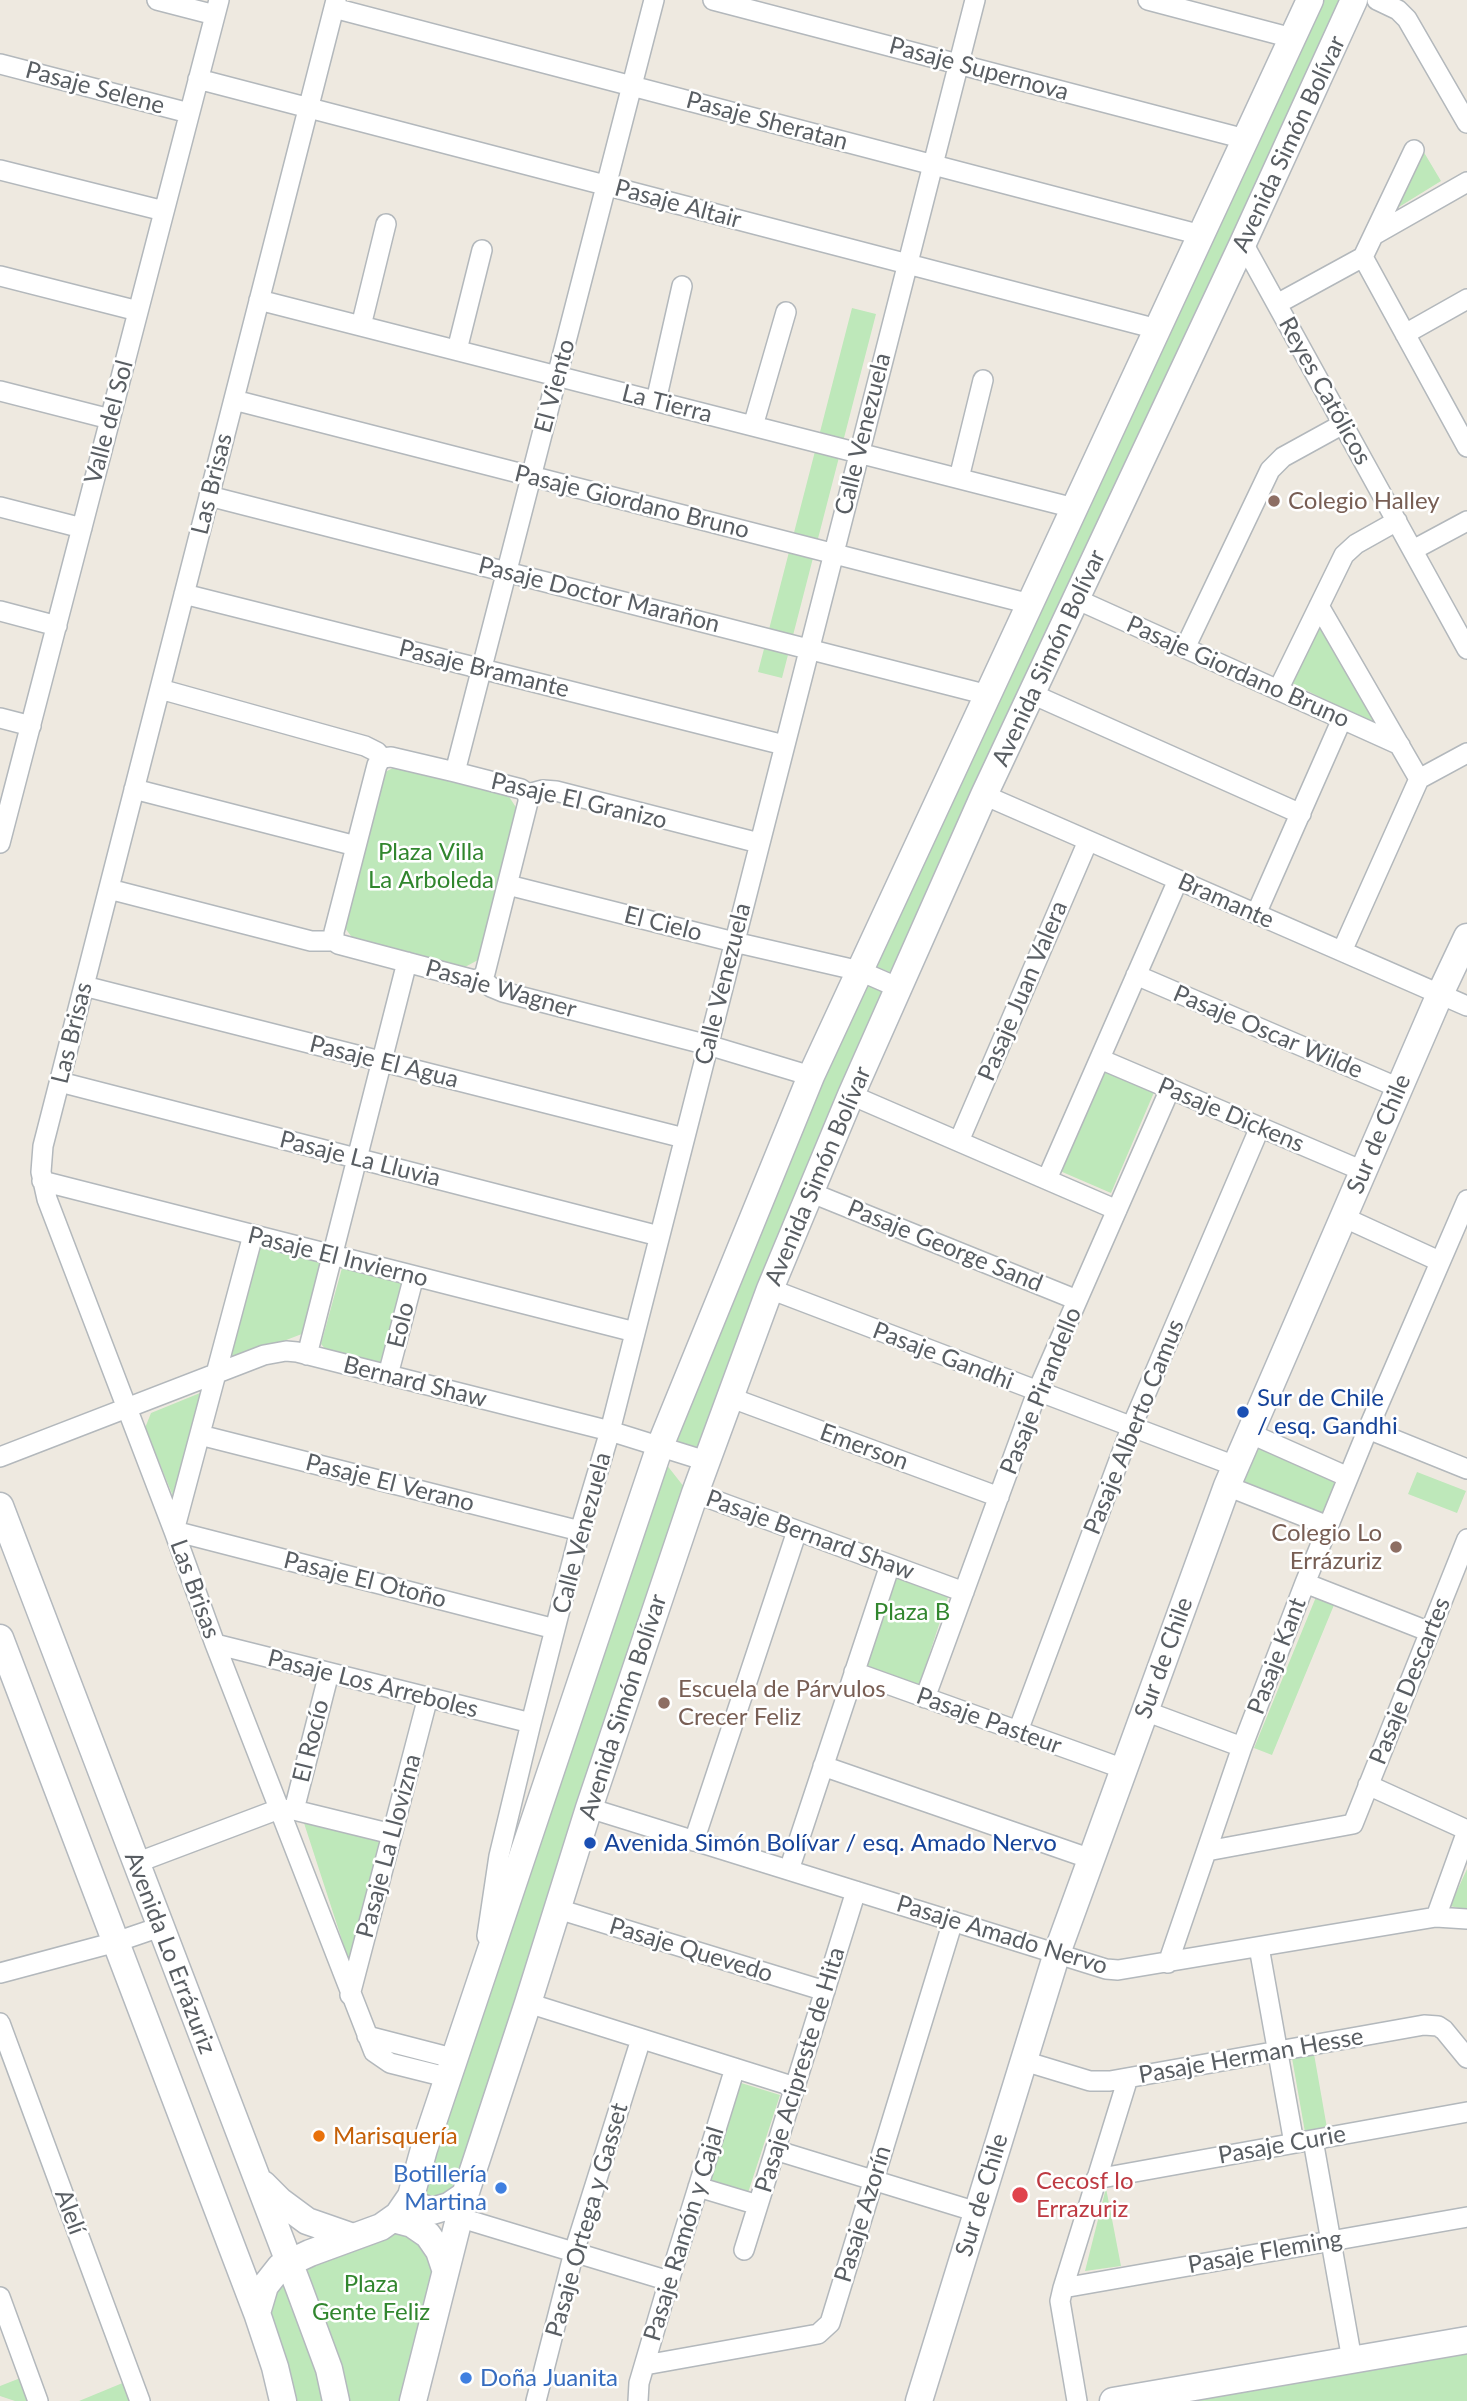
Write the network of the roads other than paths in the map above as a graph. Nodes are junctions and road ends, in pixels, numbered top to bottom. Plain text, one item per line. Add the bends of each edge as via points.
1 (158, 0) edge
2 (654, 0) edge
3 (713, 0) edge
4 (975, 0) edge
5 (1148, 0) edge
6 (1310, 0) edge
7 (1354, 0) edge
8 (1377, 0) edge
9 (335, 4) edge
10 (217, 7) edge
11 (1292, 38) junction
12 (0, 64) edge
13 (959, 64) junction
14 (198, 79) junction
15 (632, 86) junction
16 (309, 108) junction
17 (189, 113) junction
18 (1467, 123) edge
19 (1245, 139) junction
20 (1414, 150) dead end
21 (933, 164) junction
22 (0, 170) edge
23 (1467, 182) edge
24 (607, 185) junction
25 (164, 211) junction
26 (386, 224) dead end
27 (1201, 235) junction
28 (1374, 235) junction
29 (1243, 243) junction
30 (482, 250) dead end
31 (1363, 257) junction
32 (907, 263) junction
33 (0, 276) edge
34 (682, 286) dead end
35 (1467, 299) edge
36 (260, 300) junction
37 (1277, 304) junction
38 (138, 311) junction
39 (786, 312) dead end
40 (361, 326) junction
41 (1157, 329) junction
42 (1405, 334) junction
43 (457, 350) junction
44 (558, 376) junction
45 (983, 380) dead end
46 (0, 391) edge
47 (234, 400) junction
48 (656, 401) junction
49 (1460, 417) edge
50 (110, 419) junction
51 (1343, 424) junction
52 (753, 426) junction
53 (1467, 447) edge
54 (858, 452) junction
55 (532, 476) junction
56 (958, 478) junction
57 (209, 496) junction
58 (0, 507) edge
59 (1074, 508) junction
60 (1396, 521) junction
61 (1467, 521) edge
62 (82, 528) junction
63 (1413, 550) junction
64 (832, 553) junction
65 (507, 572) junction
66 (184, 594) junction
67 (1076, 599) junction
68 (1030, 604) junction
69 (1319, 606) junction
70 (0, 611) edge
71 (57, 626) junction
72 (1465, 642) edge
73 (808, 648) junction
74 (1185, 648) junction
75 (482, 669) junction
76 (160, 689) junction
77 (1278, 690) junction
78 (1032, 694) junction
79 (988, 695) junction
80 (0, 718) edge
81 (1342, 719) junction
82 (31, 726) junction
83 (784, 745) junction
84 (1400, 745) junction
85 (1467, 753) edge
86 (382, 758) junction
87 (455, 772) junction
88 (1419, 779) junction
89 (134, 789) junction
90 (528, 794) junction
91 (984, 795) junction
92 (1301, 814) junction
93 (2, 831) edge
94 (1088, 841) junction
95 (759, 843) junction
96 (356, 846) junction
97 (1178, 880) junction
98 (508, 885) junction
99 (109, 888) junction
100 (1256, 914) junction
101 (1467, 937) edge
102 (334, 941) junction
103 (734, 942) junction
104 (1342, 951) junction
105 (407, 962) junction
106 (860, 971) junction
107 (1136, 975) junction
108 (481, 978) junction
109 (84, 986) junction
110 (899, 988) junction
111 (1440, 994) junction
112 (1467, 1006) edge
113 (708, 1045) junction
114 (1100, 1059) junction
115 (382, 1062) junction
116 (811, 1076) junction
117 (60, 1082) junction
118 (1399, 1088) junction
119 (1170, 1089) junction
120 (851, 1095) junction
121 (1260, 1127) junction
122 (684, 1138) junction
123 (959, 1141) junction
124 (357, 1158) junction
125 (1363, 1171) junction
126 (1047, 1179) junction
127 (42, 1181) junction
128 (811, 1193) junction
129 (1467, 1200) edge
130 (1117, 1210) junction
131 (1343, 1217) junction
132 (253, 1235) junction
133 (659, 1236) junction
134 (332, 1255) junction
135 (1439, 1261) junction
136 (414, 1276) junction
137 (770, 1290) junction
138 (1077, 1300) junction
139 (635, 1332) junction
140 (307, 1354) junction
141 (217, 1374) junction
142 (388, 1375) junction
143 (1037, 1392) junction
144 (729, 1397) junction
145 (127, 1409) junction
146 (1131, 1428) junction
147 (1367, 1429) junction
148 (610, 1431) junction
149 (1249, 1433) junction
150 (200, 1435) junction
151 (660, 1446) junction
152 (0, 1457) edge
153 (706, 1461) junction
154 (1467, 1469) edge
155 (1231, 1476) junction
156 (1348, 1477) junction
157 (695, 1493) junction
158 (999, 1497) junction
159 (0, 1506) edge
160 (1328, 1525) junction
161 (174, 1531) junction
162 (580, 1531) junction
163 (797, 1531) junction
164 (1467, 1539) edge
165 (890, 1565) junction
166 (1305, 1583) junction
167 (964, 1592) junction
168 (555, 1629) junction
169 (1430, 1632) junction
170 (0, 1638) edge
171 (215, 1644) junction
172 (855, 1672) junction
173 (329, 1673) junction
174 (428, 1698) junction
175 (925, 1698) junction
176 (1145, 1712) junction
177 (531, 1723) junction
178 (1018, 1731) junction
179 (1242, 1747) junction
180 (823, 1766) junction
181 (1124, 1769) junction
182 (1368, 1786) junction
183 (589, 1808) junction
184 (286, 1809) junction
185 (1467, 1831) edge
186 (392, 1834) junction
187 (694, 1841) junction
188 (1206, 1851) junction
189 (1091, 1859) junction
190 (136, 1863) junction
191 (789, 1870) junction
192 (856, 1891) junction
193 (558, 1909) junction
194 (1436, 1917) junction
195 (1467, 1919) edge
196 (953, 1921) junction
197 (160, 1927) junction
198 (116, 1942) junction
199 (1259, 1947) junction
200 (1057, 1954) junction
201 (1168, 1963) junction
202 (485, 1969) junction
203 (0, 1973) edge
204 (825, 1991) junction
205 (350, 1995) junction
206 (528, 2003) junction
207 (0, 2023) edge
208 (641, 2039) junction
209 (1278, 2051) junction
210 (1467, 2058) edge
211 (1024, 2061) junction
212 (453, 2068) junction
213 (735, 2068) junction
214 (1128, 2078) junction
215 (795, 2087) junction
216 (1467, 2112) edge
217 (1304, 2141) junction
218 (775, 2150) junction
219 (258, 2177) junction
220 (1096, 2179) junction
221 (874, 2180) junction
222 (698, 2187) junction
223 (411, 2196) junction
224 (758, 2205) junction
225 (461, 2206) junction
226 (977, 2212) junction
227 (1467, 2217) edge
228 (393, 2219) junction
229 (353, 2237) junction
230 (1331, 2240) junction
231 (744, 2250) dead end
232 (574, 2252) junction
233 (290, 2262) junction
234 (445, 2269) junction
235 (669, 2281) junction
236 (1063, 2288) junction
237 (0, 2297) edge
238 (257, 2313) junction
239 (1467, 2340) edge
240 (1352, 2360) junction
241 (645, 2365) junction
242 (38, 2401) edge
243 (140, 2401) edge
244 (283, 2401) edge
245 (336, 2401) edge
246 (413, 2401) edge
247 (536, 2401) edge
248 (638, 2401) edge
249 (919, 2401) edge
250 (1077, 2401) edge
251 (1113, 2401) edge

1 - 10 street
2 - 15 street, El Viento
3 - 13 street, Pasaje Supernova
4 - 13 street, Calle Venezuela
5 - 11 street
6 - 11 main road, Avenida Simón Bolívar
7 - 29 main road, Avenida Simón Bolívar
8 - 18 street via 1408,19
9 - 15 street, Pasaje Sheratan
9 - 16 street, Las Brisas
10 - 14 street, Valle del Sol
11 - 19 main road, Avenida Simón Bolívar
12 - 17 street, Pasaje Selene
13 - 19 street, Pasaje Supernova
13 - 21 street, Calle Venezuela
14 - 16 street, Pasaje Altair
14 - 17 street, Valle del Sol
15 - 21 street, Pasaje Sheratan
15 - 24 street, El Viento
16 - 24 street, Pasaje Altair
16 - 36 street, Las Brisas
17 - 25 street, Valle del Sol
19 - 27 main road, Avenida Simón Bolívar
20 - 28 street
21 - 27 street, Pasaje Sheratan
21 - 32 street, Calle Venezuela
22 - 25 street
23 - 28 street
24 - 32 street, Pasaje Altair
24 - 44 street, El Viento
25 - 38 street, Valle del Sol
26 - 40 street
27 - 41 main road, Avenida Simón Bolívar
28 - 31 street
29 - 37 street, Reyes Católicos
29 - 67 main road, Avenida Simón Bolívar
30 - 43 street
31 - 37 street
31 - 42 street
32 - 41 street, Pasaje Altair
32 - 54 street, Calle Venezuela
33 - 38 street
34 - 48 street
35 - 42 street
36 - 40 street, La Tierra
36 - 47 street, Las Brisas
37 - 51 street, Reyes Católicos
38 - 50 street, Valle del Sol
39 - 52 street
40 - 43 street, La Tierra
41 - 59 main road, Avenida Simón Bolívar
42 - 49 street
43 - 44 street, La Tierra
44 - 48 street, La Tierra
44 - 55 street, El Viento
45 - 56 street
46 - 50 street
47 - 55 street, Pasaje Giordano Bruno
47 - 57 street, Las Brisas
48 - 52 street, La Tierra
49 - 53 street
50 - 62 street, Valle del Sol
51 - 60 street, Reyes Católicos
51 - 74 street via 1283,457 1270,470
52 - 54 street, La Tierra
54 - 56 street, La Tierra
54 - 64 street, Calle Venezuela
55 - 64 street, Pasaje Giordano Bruno
55 - 65 street, El Viento
56 - 59 street, La Tierra
57 - 65 street, Pasaje Doctor Marañon
57 - 66 street, Las Brisas
58 - 62 street
59 - 68 main road, Avenida Simón Bolívar
60 - 63 street, Reyes Católicos
60 - 69 street via 1347,551
61 - 63 street
62 - 71 street, Valle del Sol
63 - 72 street, Reyes Católicos
64 - 68 street, Pasaje Giordano Bruno
64 - 73 street, Calle Venezuela
65 - 73 street, Pasaje Doctor Marañon
65 - 75 street, El Viento
66 - 75 street, Pasaje Bramante
66 - 76 street, Las Brisas
67 - 74 street, Pasaje Giordano Bruno
67 - 78 main road, Avenida Simón Bolívar
68 - 79 main road, Avenida Simón Bolívar
69 - 77 street
69 - 84 street
70 - 71 street
71 - 82 street, Valle del Sol
73 - 79 street, Pasaje Doctor Marañon
73 - 83 street, Calle Venezuela
74 - 77 street, Pasaje Giordano Bruno
75 - 83 street, Pasaje Bramante
75 - 87 street, El Viento
76 - 86 street, Pasaje El Granizo via 365,746
76 - 89 street, Las Brisas
77 - 81 street, Pasaje Giordano Bruno
78 - 91 main road, Avenida Simón Bolívar
78 - 92 street
79 - 106 main road, Avenida Simón Bolívar
80 - 82 street
81 - 84 street, Pasaje Giordano Bruno
81 - 92 street
82 - 93 street, Valle del Sol
83 - 95 street, Calle Venezuela
84 - 88 street
85 - 88 street
86 - 87 street, Pasaje El Granizo
86 - 96 street
87 - 90 street, Pasaje El Granizo
88 - 104 street
89 - 96 street
89 - 99 street, Las Brisas
90 - 95 street, Pasaje El Granizo via 556,791
90 - 98 street
91 - 94 street, Bramante
91 - 110 main road, Avenida Simón Bolívar
92 - 100 street
94 - 97 street, Bramante
94 - 123 street, Pasaje Juan Valera
95 - 103 street, Calle Venezuela
96 - 102 street
97 - 100 street, Bramante
97 - 107 street
98 - 103 street, El Cielo
98 - 108 street
99 - 102 street, Pasaje Wagner via 311,941
99 - 109 street, Las Brisas
100 - 104 street, Bramante
101 - 111 main road, Sur de Chile
102 - 105 street, Pasaje Wagner
103 - 106 street, El Cielo
103 - 113 street, Calle Venezuela
104 - 111 street, Bramante
105 - 108 street, Pasaje Wagner
105 - 115 street
106 - 110 street, El Cielo
106 - 116 main road, Avenida Simón Bolívar
107 - 114 street
107 - 118 street, Pasaje Oscar Wilde
108 - 113 street, Pasaje Wagner via 503,992
109 - 115 street, Pasaje El Agua
109 - 117 street, Las Brisas
110 - 120 main road, Avenida Simón Bolívar
111 - 112 street, Bramante
111 - 118 main road, Sur de Chile
113 - 116 street, Pasaje Wagner
113 - 122 street, Calle Venezuela
114 - 119 street, Pasaje Dickens
114 - 126 street
115 - 122 street, Pasaje El Agua
115 - 124 street
116 - 151 main road, Avenida Simón Bolívar
117 - 124 street, Pasaje La Lluvia
117 - 127 street, Las Brisas via 42,1154
118 - 125 main road, Sur de Chile
119 - 121 street, Pasaje Dickens
119 - 130 street, Pasaje Pirandello
120 - 123 street
120 - 128 main road, Avenida Simón Bolívar
121 - 125 street, Pasaje Dickens
121 - 146 street, Pasaje Alberto Camus
122 - 133 street, Calle Venezuela
123 - 126 street
124 - 133 street, Pasaje La Lluvia
124 - 134 street
125 - 131 main road, Sur de Chile
126 - 130 street
127 - 132 street, Pasaje El Invierno
127 - 145 street, Las Brisas
128 - 137 main road, Avenida Simón Bolívar
128 - 138 street, Pasaje George Sand
129 - 135 street, Pasaje Kant
130 - 138 street, Pasaje Pirandello
131 - 135 street
131 - 149 main road, Sur de Chile
132 - 134 street, Pasaje El Invierno
132 - 141 street
133 - 139 street, Calle Venezuela
134 - 136 street, Pasaje El Invierno
134 - 140 street
135 - 147 street, Pasaje Kant
136 - 139 street, Pasaje El Invierno
136 - 142 street, Eolo
137 - 143 street, Pasaje Gandhi
137 - 144 main road, Avenida Simón Bolívar
138 - 143 street, Pasaje Pirandello
139 - 148 street, Calle Venezuela
140 - 141 street, Bernard Shaw via 275,1353
140 - 142 street, Bernard Shaw
141 - 145 street, Bernard Shaw
141 - 150 street
142 - 148 street, Bernard Shaw
143 - 146 street, Pasaje Gandhi
143 - 158 street, Pasaje Pirandello
144 - 153 main road, Avenida Simón Bolívar
144 - 158 street, Emerson
145 - 152 street
145 - 161 street, Las Brisas
146 - 155 street, Pasaje Gandhi
146 - 178 street, Pasaje Alberto Camus
147 - 154 street
147 - 156 street, Pasaje Kant
148 - 151 street, Bernard Shaw
148 - 162 street, Calle Venezuela
149 - 155 main road, Sur de Chile
149 - 156 street
150 - 161 street
150 - 162 street, Pasaje El Verano
151 - 153 street, Bernard Shaw
151 - 202 main road, Avenida Simón Bolívar
153 - 157 main road, Avenida Simón Bolívar
155 - 160 street, Pasaje Gandhi
155 - 176 main road, Sur de Chile
156 - 160 street, Pasaje Kant
157 - 163 street, Pasaje Bernard Shaw
157 - 183 main road, Avenida Simón Bolívar
158 - 167 street, Pasaje Pirandello
159 - 190 main road, Avenida Lo Errázuriz
160 - 166 street, Pasaje Kant
161 - 168 street, Pasaje El Otoño
161 - 171 street, Las Brisas
162 - 168 street, Calle Venezuela
163 - 165 street, Pasaje Bernard Shaw
163 - 187 street
164 - 169 street, Pasaje Descartes
165 - 167 street, Pasaje Bernard Shaw
165 - 172 street
166 - 169 street
166 - 179 street, Pasaje Kant
167 - 175 street, Pasaje Pirandello
168 - 177 street, Calle Venezuela
169 - 182 street, Pasaje Descartes
170 - 198 main road, Avenida Lo Errázuriz
171 - 173 street, Pasaje Los Arreboles
171 - 184 street, Las Brisas
172 - 175 street, Pasaje Pasteur
172 - 180 street
173 - 174 street, Pasaje Los Arreboles
173 - 184 street, El Rocío
174 - 177 street, Pasaje Los Arreboles
174 - 186 street, Pasaje La Llovizna
175 - 178 street, Pasaje Pasteur
176 - 179 street
176 - 181 main road, Sur de Chile
177 - 202 street, Calle Venezuela via 494,1878
178 - 181 street, Pasaje Pasteur
179 - 188 street, Pasaje Kant
180 - 189 street
180 - 191 street
181 - 189 main road, Sur de Chile
182 - 185 street
182 - 188 street, Pasaje Descartes via 1353,1824
183 - 187 street, Pasaje Amado Nervo
183 - 193 main road, Avenida Simón Bolívar
184 - 186 street
184 - 190 street
184 - 205 street, Las Brisas
185 - 194 street
186 - 205 street, Pasaje La Llovizna
187 - 191 street, Pasaje Amado Nervo
188 - 201 street, Pasaje Kant
189 - 200 main road, Sur de Chile
190 - 197 main road, Avenida Lo Errázuriz
191 - 192 street, Pasaje Amado Nervo
192 - 196 street, Pasaje Amado Nervo
192 - 204 street, Pasaje Acipreste de Hita
193 - 204 street, Pasaje Quevedo
193 - 206 main road, Avenida Simón Bolívar
194 - 195 street, Pasaje Amado Nervo
194 - 199 street, Pasaje Amado Nervo
196 - 200 street, Pasaje Amado Nervo
196 - 221 street, Pasaje Azorín
197 - 198 street
197 - 219 main road, Avenida Lo Errázuriz
198 - 203 street
198 - 238 main road, Avenida Lo Errázuriz
199 - 201 street, Pasaje Amado Nervo
199 - 209 street
200 - 201 street, Pasaje Amado Nervo via 1118,1970
200 - 211 main road, Sur de Chile
202 - 212 main road, Avenida Simón Bolívar
204 - 215 street, Pasaje Acipreste de Hita
205 - 212 street, Las Brisas via 367,2036
206 - 208 street
206 - 225 main road, Avenida Simón Bolívar
207 - 243 street, Alelí
208 - 213 street
208 - 232 street, Pasaje Ortega y Gasset
209 - 210 street, Pasaje Herman Hesse via 1431,2025 1444,2030
209 - 214 street, Pasaje Herman Hesse
209 - 217 street
211 - 214 street, Pasaje Herman Hesse via 1090,2081
211 - 226 main road, Sur de Chile
212 - 223 main road, Avenida Simón Bolívar
213 - 215 street
213 - 222 street, Pasaje Ramón y Cajal
214 - 220 street
215 - 218 street, Pasaje Acipreste de Hita
216 - 217 street, Pasaje Curie
217 - 220 street, Pasaje Curie
217 - 230 street
218 - 221 street
218 - 224 street, Pasaje Acipreste de Hita
219 - 229 main road via 293,2212 321,2228
219 - 233 main road, Avenida Lo Errázuriz
220 - 236 street
221 - 226 street
221 - 241 street, Pasaje Azorín via 824,2330
222 - 224 street
222 - 235 street, Pasaje Ramón y Cajal
223 - 225 main road via 418,2206 432,2211
223 - 228 main road, Avenida Simón Bolívar
224 - 231 street, Pasaje Acipreste de Hita
225 - 232 street
225 - 234 main road, Avenida Simón Bolívar
226 - 249 main road, Sur de Chile
227 - 230 street, Pasaje Fleming
228 - 229 main road, Avenida Simón Bolívar
228 - 234 main road via 428,2235
229 - 233 main road, Avenida Simón Bolívar
230 - 236 street, Pasaje Fleming
230 - 240 street
232 - 235 street
232 - 247 street, Pasaje Ortega y Gasset
233 - 238 main road, Avenida Simón Bolívar via 265,2286
233 - 245 main road, Avenida Lo Errázuriz
234 - 246 main road, Avenida Simón Bolívar
235 - 241 street, Pasaje Ramón y Cajal
236 - 250 street via 1061,2312
237 - 242 street
238 - 244 main road, Avenida Lo Errázuriz
239 - 240 main road
240 - 251 main road
241 - 248 street, Pasaje Ramón y Cajal

